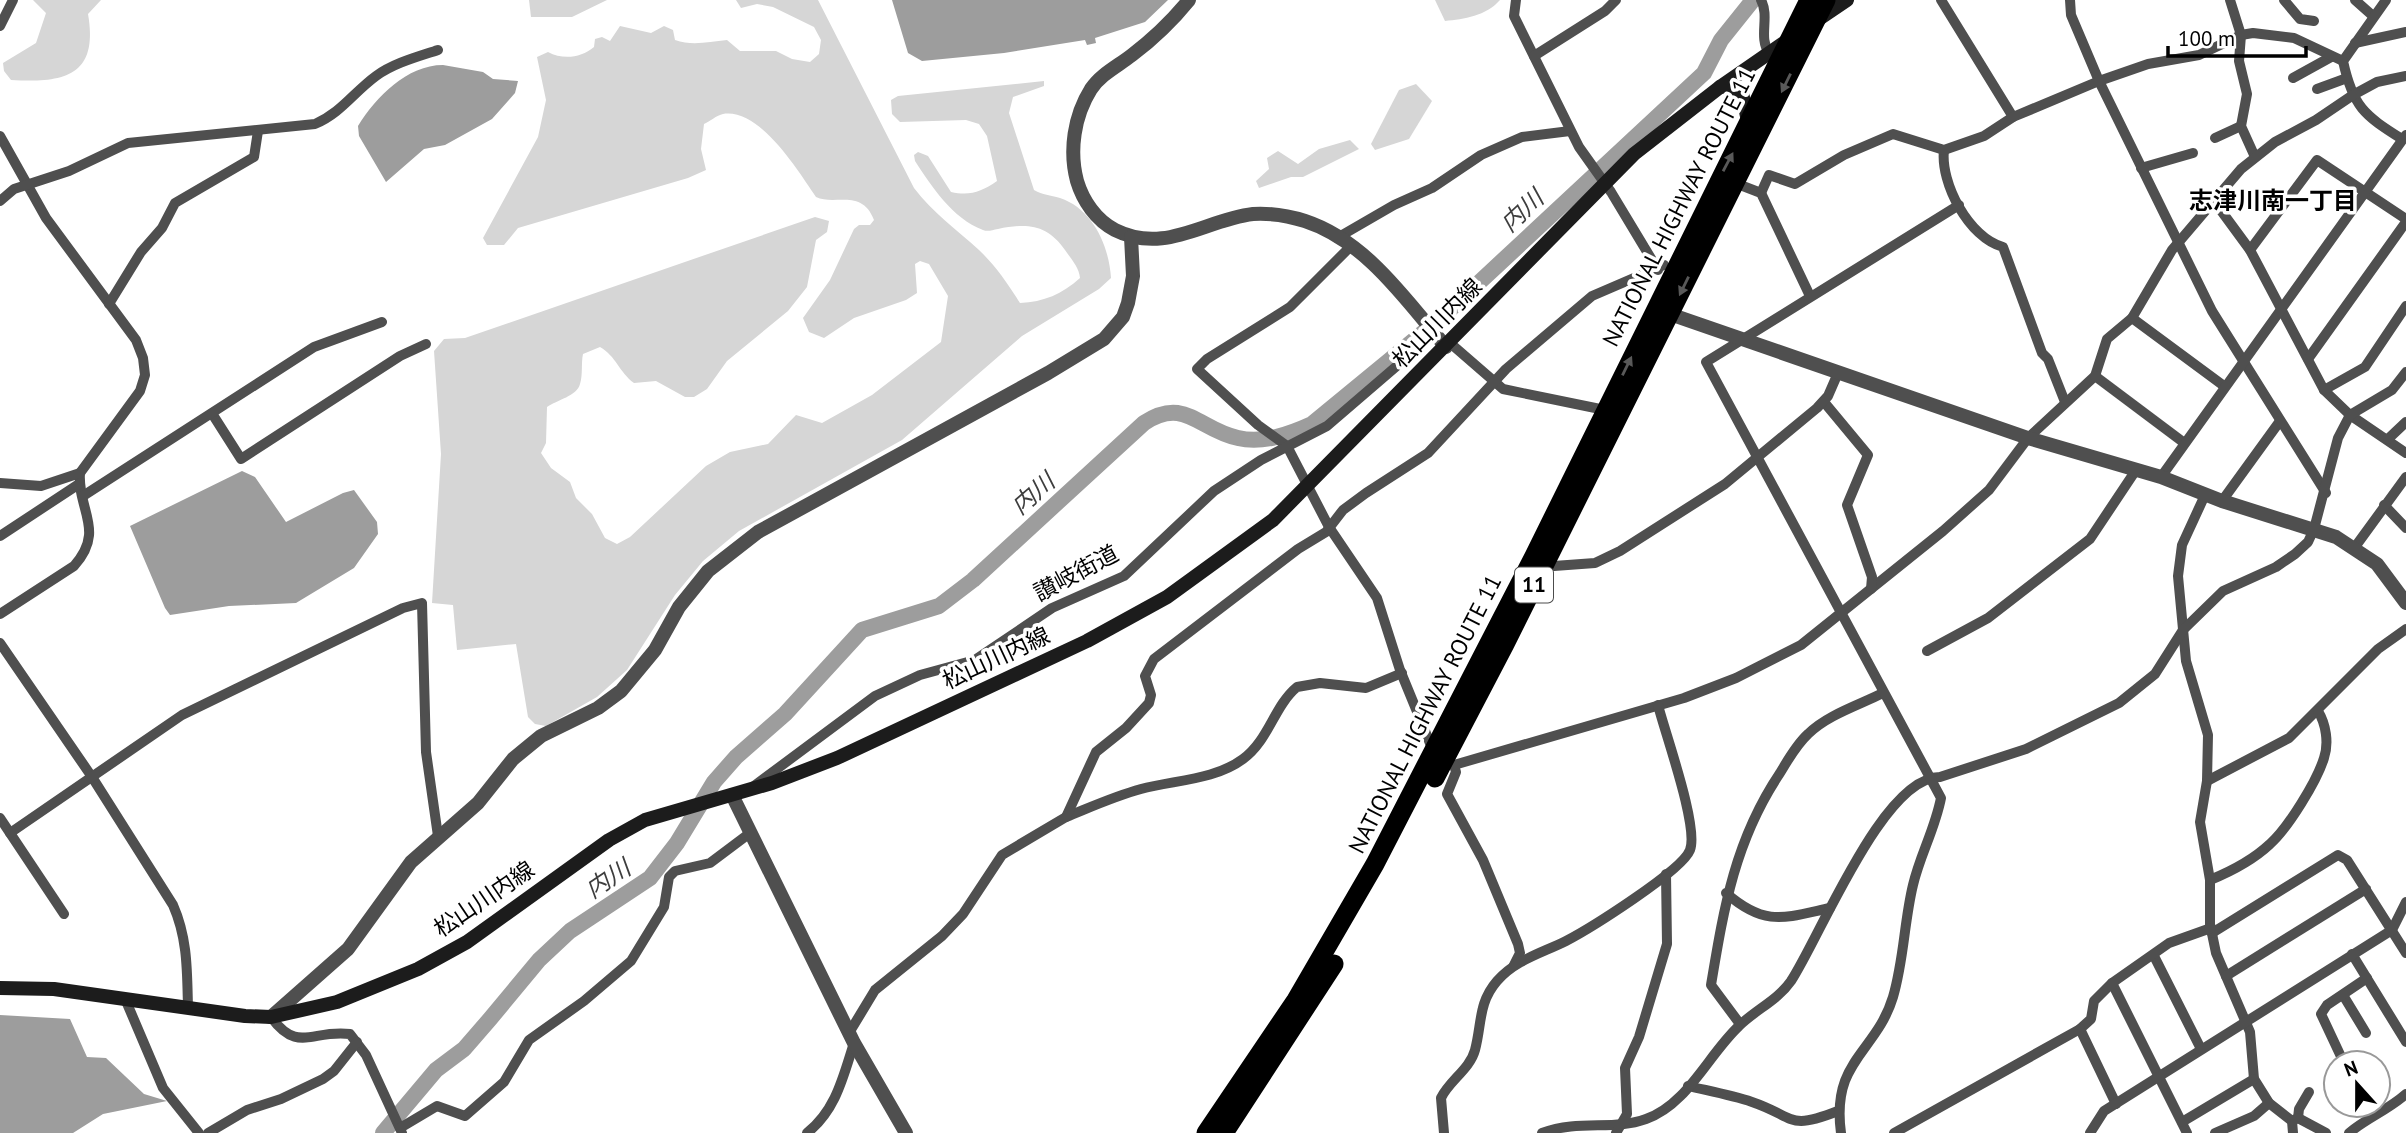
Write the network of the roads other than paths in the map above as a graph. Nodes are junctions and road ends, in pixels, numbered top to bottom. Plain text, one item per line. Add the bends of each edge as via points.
1 (13, 0) edge
2 (1189, 0) edge
3 (1516, 0) edge
4 (1616, 0) edge
5 (1760, 0) edge
6 (1809, 0) edge
7 (1826, 0) edge
8 (1847, 0) edge
9 (1941, 0) edge
10 (2070, 0) edge
11 (2230, 0) edge
12 (2284, 0) edge
13 (2355, 0) edge
14 (2386, 0) edge
15 (2373, 16) junction
16 (2300, 19) junction
17 (1815, 21) junction
18 (2314, 21) dead end
19 (0, 26) edge
20 (2406, 32) edge
21 (2241, 35) junction
22 (2294, 38) junction
23 (1791, 39) junction
24 (2355, 43) junction
25 (438, 50) dead end
26 (1769, 53) junction
27 (1534, 56) junction
28 (2331, 57) junction
29 (2343, 61) junction
30 (2406, 76) edge
31 (2293, 78) dead end
32 (2347, 78) junction
33 (2099, 80) junction
34 (1720, 87) junction
35 (2317, 89) dead end
36 (2353, 94) junction
37 (2013, 117) junction
38 (1748, 121) junction
39 (2241, 126) junction
40 (257, 131) junction
41 (1570, 131) junction
42 (0, 136) edge
43 (2404, 137) edge
44 (2215, 138) dead end
45 (1944, 149) junction
46 (2193, 153) dead end
47 (2255, 157) junction
48 (2141, 168) junction
49 (1602, 182) junction
50 (1735, 183) junction
51 (25, 184) junction
52 (2365, 192) junction
53 (1761, 193) junction
54 (0, 201) edge
55 (2214, 201) junction
56 (1959, 205) junction
57 (2406, 220) edge
58 (1131, 237) junction
59 (1337, 238) junction
60 (2178, 243) junction
61 (1351, 246) junction
62 (2250, 250) junction
63 (1810, 296) junction
64 (109, 303) junction
65 (2406, 306) edge
66 (2280, 311) junction
67 (1663, 312) junction
68 (2132, 318) junction
69 (382, 322) dead end
70 (1430, 328) junction
71 (1742, 340) junction
72 (426, 344) dead end
73 (1448, 345) junction
74 (2308, 359) junction
75 (2243, 361) junction
76 (2406, 372) edge
77 (1838, 373) junction
78 (2095, 376) junction
79 (1493, 382) junction
80 (2224, 386) junction
81 (2324, 390) junction
82 (1824, 402) junction
83 (2065, 402) junction
84 (1605, 410) junction
85 (213, 415) junction
86 (2350, 415) junction
87 (2280, 421) junction
88 (2406, 422) edge
89 (2028, 438) junction
90 (2388, 439) junction
91 (2183, 442) junction
92 (1284, 444) junction
93 (2406, 453) edge
94 (1755, 458) junction
95 (2136, 470) junction
96 (2161, 477) junction
97 (2406, 477) edge
98 (0, 482) edge
99 (80, 484) junction
100 (1309, 485) junction
101 (2326, 493) junction
102 (2205, 495) junction
103 (2222, 501) junction
104 (2384, 505) junction
105 (1329, 527) junction
106 (2406, 528) edge
107 (2314, 529) junction
108 (0, 536) edge
109 (2355, 547) junction
110 (1540, 559) junction
111 (1871, 589) junction
112 (2406, 603) edge
113 (1840, 613) junction
114 (0, 614) edge
115 (2406, 629) edge
116 (2183, 630) junction
117 (0, 643) edge
118 (1927, 651) dead end
119 (1402, 673) junction
120 (1883, 693) junction
121 (1658, 705) junction
122 (2318, 711) junction
123 (1444, 759) junction
124 (92, 777) junction
125 (1927, 777) junction
126 (2207, 781) junction
127 (749, 790) junction
128 (732, 795) junction
129 (1066, 817) junction
130 (0, 818) edge
131 (10, 833) junction
132 (750, 833) junction
133 (438, 836) junction
134 (1666, 874) junction
135 (2210, 880) junction
136 (2366, 890) junction
137 (1726, 893) junction
138 (2406, 902) edge
139 (1830, 908) junction
140 (64, 914) dead end
141 (2392, 930) junction
142 (2211, 931) junction
143 (2406, 953) edge
144 (2352, 954) junction
145 (2154, 956) junction
146 (1514, 965) junction
147 (2226, 976) junction
148 (2367, 978) junction
149 (2112, 983) junction
150 (0, 988) edge
151 (2343, 995) junction
152 (126, 1001) junction
153 (188, 1008) junction
154 (271, 1017) junction
155 (2245, 1022) junction
156 (1740, 1024) junction
157 (2080, 1029) junction
158 (2366, 1033) dead end
159 (852, 1038) junction
160 (357, 1042) junction
161 (2406, 1042) edge
162 (2201, 1049) junction
163 (2337, 1049) edge
164 (2159, 1076) junction
165 (2253, 1079) junction
166 (1688, 1086) junction
167 (2309, 1092) dead end
168 (2406, 1094) edge
169 (2269, 1103) junction
170 (2116, 1104) junction
171 (1838, 1111) junction
172 (2294, 1124) edge
173 (2185, 1128) edge
174 (400, 1129) edge
175 (1621, 1130) edge
176 (199, 1133) edge
177 (208, 1133) edge
178 (807, 1133) edge
179 (906, 1133) edge
180 (1206, 1133) edge
181 (1224, 1133) edge
182 (1444, 1133) edge
183 (1542, 1133) edge
184 (1841, 1133) edge
185 (1895, 1133) edge
186 (2090, 1133) edge
187 (2215, 1133) edge
188 (2326, 1133) edge
189 (2349, 1133) edge

1 - 19 street
2 - 58 street via 1156,36 1094,86 1078,118 1074,159 1084,199 1110,228
3 - 27 street via 1514,16
4 - 27 street
5 - 26 street via 1765,8 1764,45
6 - 23 highway, NATIONAL HIGHWAY ROUTE 11 / 11
7 - 17 highway, NATIONAL HIGHWAY ROUTE 11 / 11
8 - 17 main road, 松山川内線
9 - 37 street
10 - 33 street via 2071,15
11 - 21 street
12 - 16 street
13 - 15 street
14 - 15 street
15 - 24 street
16 - 18 street
16 - 22 street
17 - 23 main road, 松山川内線
17 -> 50 highway, NATIONAL HIGHWAY ROUTE 11 / 11
20 - 24 street
21 - 22 street
21 - 33 street via 2199,55 2148,64
21 - 39 street via 2239,61 2246,94
22 - 28 street
23 - 26 main road, 松山川内線
23 - 38 highway, NATIONAL HIGHWAY ROUTE 11 / 11
24 - 29 street
25 - 40 street via 378,75 331,117 303,126
26 - 34 main road, 松山川内線
27 - 41 street
28 - 29 street
28 - 31 street
29 - 32 street
30 - 36 street
32 - 35 street
32 - 36 street
33 - 37 street
33 - 48 street
34 - 38 main road via 1742,93
34 - 49 main road, 松山川内線
36 - 43 street via 2369,119
36 - 47 street
37 - 45 street via 1984,136
67 -> 38 highway, NATIONAL HIGHWAY ROUTE 11 / 11
39 - 44 street
39 - 47 street
40 - 51 street via 128,143 69,171
40 - 64 street via 254,157 175,203
41 - 49 street
41 - 59 street via 1522,137 1481,155 1432,188
42 - 51 street
43 - 52 street
45 - 53 street via 1892,134 1844,155 1796,184 1769,175
45 - 56 street via 1942,165
46 - 48 street
47 - 55 street
48 - 60 street
49 - 73 main road, 松山川内線
49 - 79 street via 1660,268 1592,296
50 - 53 street
50 -> 67 highway, NATIONAL HIGHWAY ROUTE 11 / 11
51 - 54 street
51 - 64 street
52 - 57 street
52 - 62 street via 2317,160
52 - 66 street
53 - 63 street
55 - 60 street
55 - 62 street
56 - 63 street
56 - 83 street via 1982,237 2003,247
57 - 74 street
58 - 59 street via 1166,240 1254,214 1292,217
58 - 133 street via 1133,276 1128,303 1123,317 1104,339 740,543 695,587 655,650 621,691 526,747 478,803
59 - 61 street
60 - 68 street
60 - 75 street
61 - 70 street via 1392,283
61 - 92 street via 1290,307 1197,369
62 - 66 street
63 - 71 street
64 - 99 street via 136,340 145,375 132,406
65 - 81 street via 2365,367
66 - 74 street
66 - 75 street
67 - 71 street
84 -> 67 highway, NATIONAL HIGHWAY ROUTE 11 / 11
67 - 110 highway, NATIONAL HIGHWAY ROUTE 11 / 11
68 - 78 street via 2107,340
68 - 80 street
69 - 85 street via 314,347
70 - 73 street
70 - 92 street, 讃岐街道 via 1343,414
71 - 77 street
71 - 94 street via 1706,362
72 - 85 street via 400,356 241,459
73 - 79 street
73 - 100 main road, 松山川内線
74 - 81 street
75 - 80 street
75 - 87 street
76 - 86 street via 2392,390
77 - 82 street
77 - 89 street
78 - 83 street
78 - 91 street
79 - 84 street via 1503,389
79 - 105 street via 1428,453 1343,510
80 - 91 street
81 - 86 street
82 - 94 street
82 - 111 street via 1868,455 1847,505 1872,577
83 - 89 street
84 - 110 highway, NATIONAL HIGHWAY ROUTE 11 / 11
85 - 99 street
86 - 90 street
86 - 101 street via 2338,438
87 - 101 street
87 - 103 street
88 - 90 street
89 - 95 street
89 - 111 street via 1989,490
90 - 93 street
91 - 96 street
92 - 100 street
92 - 127 street, 讃岐街道 via 1214,491 1124,576 1052,608 975,660 920,675 875,696
94 - 110 street via 1724,484 1595,564 1554,566
94 - 113 street
95 - 96 street
95 - 118 street via 2090,539 1988,618
96 - 102 street
97 - 104 street
98 - 99 street
99 - 108 street
99 - 114 street via 90,527 82,557
100 - 105 street
100 - 127 main road, 松山川内線 via 1226,556 1129,620 837,758
101 - 107 street
102 - 103 street
102 - 116 street via 2182,545 2178,576
103 - 107 street
104 - 106 street
104 - 109 street
105 - 119 street via 1377,598
105 - 129 street via 1154,659 1144,676 1149,703 1096,752
107 - 109 street
107 - 116 street via 2295,554 2223,591
109 - 112 street via 2377,564
110 - 123 highway, NATIONAL HIGHWAY ROUTE 11 / 11
111 - 113 street
113 - 120 street
113 - 121 street via 1801,645 1736,678
115 - 122 street via 2378,649
116 - 125 street via 2154,674 2119,703 2008,756
116 - 126 street via 2190,679 2208,734
117 - 124 street
119 - 123 street
119 - 129 street via 1366,688 1320,683 1297,687 1259,744 1243,759 1222,770 1140,789
120 - 125 street
120 - 137 street via 1819,724 1797,746 1754,818
121 - 123 street
121 - 134 street via 1692,838 1689,852
122 - 126 street via 2274,748
122 - 135 street via 2326,739 2324,759 2285,827 2244,864
123 - 146 street via 1456,772 1447,794 1483,860 1518,944 1520,953
123 - 180 highway, NATIONAL HIGHWAY ROUTE 11 / 11 via 1296,1000
123 - 181 highway, NATIONAL HIGHWAY ROUTE 11 / 11 via 1315,996
124 - 131 street
124 - 133 street via 182,715 403,608 422,603 426,752
124 - 153 street via 182,925
125 - 139 street via 1899,797
125 - 171 street via 1941,798 1913,884 1893,998 1851,1064
126 - 135 street via 2200,822
127 - 128 main road, 松山川内線
128 - 132 street
128 - 154 main road, 松山川内線 via 645,820 609,840 467,942 418,969 337,1002
129 - 159 street via 1002,855 963,915 875,989
130 - 131 street
131 - 140 street
132 - 159 street
132 - 174 street via 710,863 675,871 669,877 664,907 631,961 529,1040 504,1083 465,1116 437,1106
133 - 154 street via 411,862 348,949
134 - 146 street via 1568,940
134 - 175 street via 1667,944 1625,1068 1627,1114
135 - 142 street
136 - 141 street
136 - 142 street via 2347,860 2338,855
136 - 147 street
137 - 139 street via 1752,913 1766,917 1781,919
137 - 156 street via 1711,985
138 - 141 street
139 - 156 street via 1789,984
141 - 143 street
141 - 144 street
142 - 145 street via 2169,943
142 - 147 street
144 - 148 street
144 - 155 street
145 - 149 street
145 - 162 street
146 - 182 street via 1482,1003 1475,1051 1441,1098
147 - 155 street
148 - 151 street
148 - 161 street
149 - 157 street via 2094,1001 2091,1019
149 - 164 street
150 - 152 main road, 松山川内線 via 54,989
151 - 158 street
151 - 163 street via 2321,1014
152 - 153 main road, 松山川内線
152 - 176 street via 163,1088
153 - 154 main road, 松山川内線
154 - 160 street via 283,1034 297,1040 334,1032 350,1034
155 - 162 street
155 - 165 street via 2250,1032
156 - 166 street
157 - 170 street
157 - 185 street
159 - 178 street via 830,1110
159 - 179 street
160 - 174 street
160 - 177 street via 323,1079 247,1110
162 - 164 street
164 - 170 street
164 - 173 street
165 - 169 street
165 - 173 street
166 - 171 street via 1753,1102 1790,1121 1815,1120
166 - 175 street via 1666,1111
167 - 172 street
168 - 189 street
169 - 172 street
169 - 187 street via 2254,1116
170 - 186 street via 2104,1111
171 - 184 street
172 - 188 street
175 - 183 street via 1578,1123

